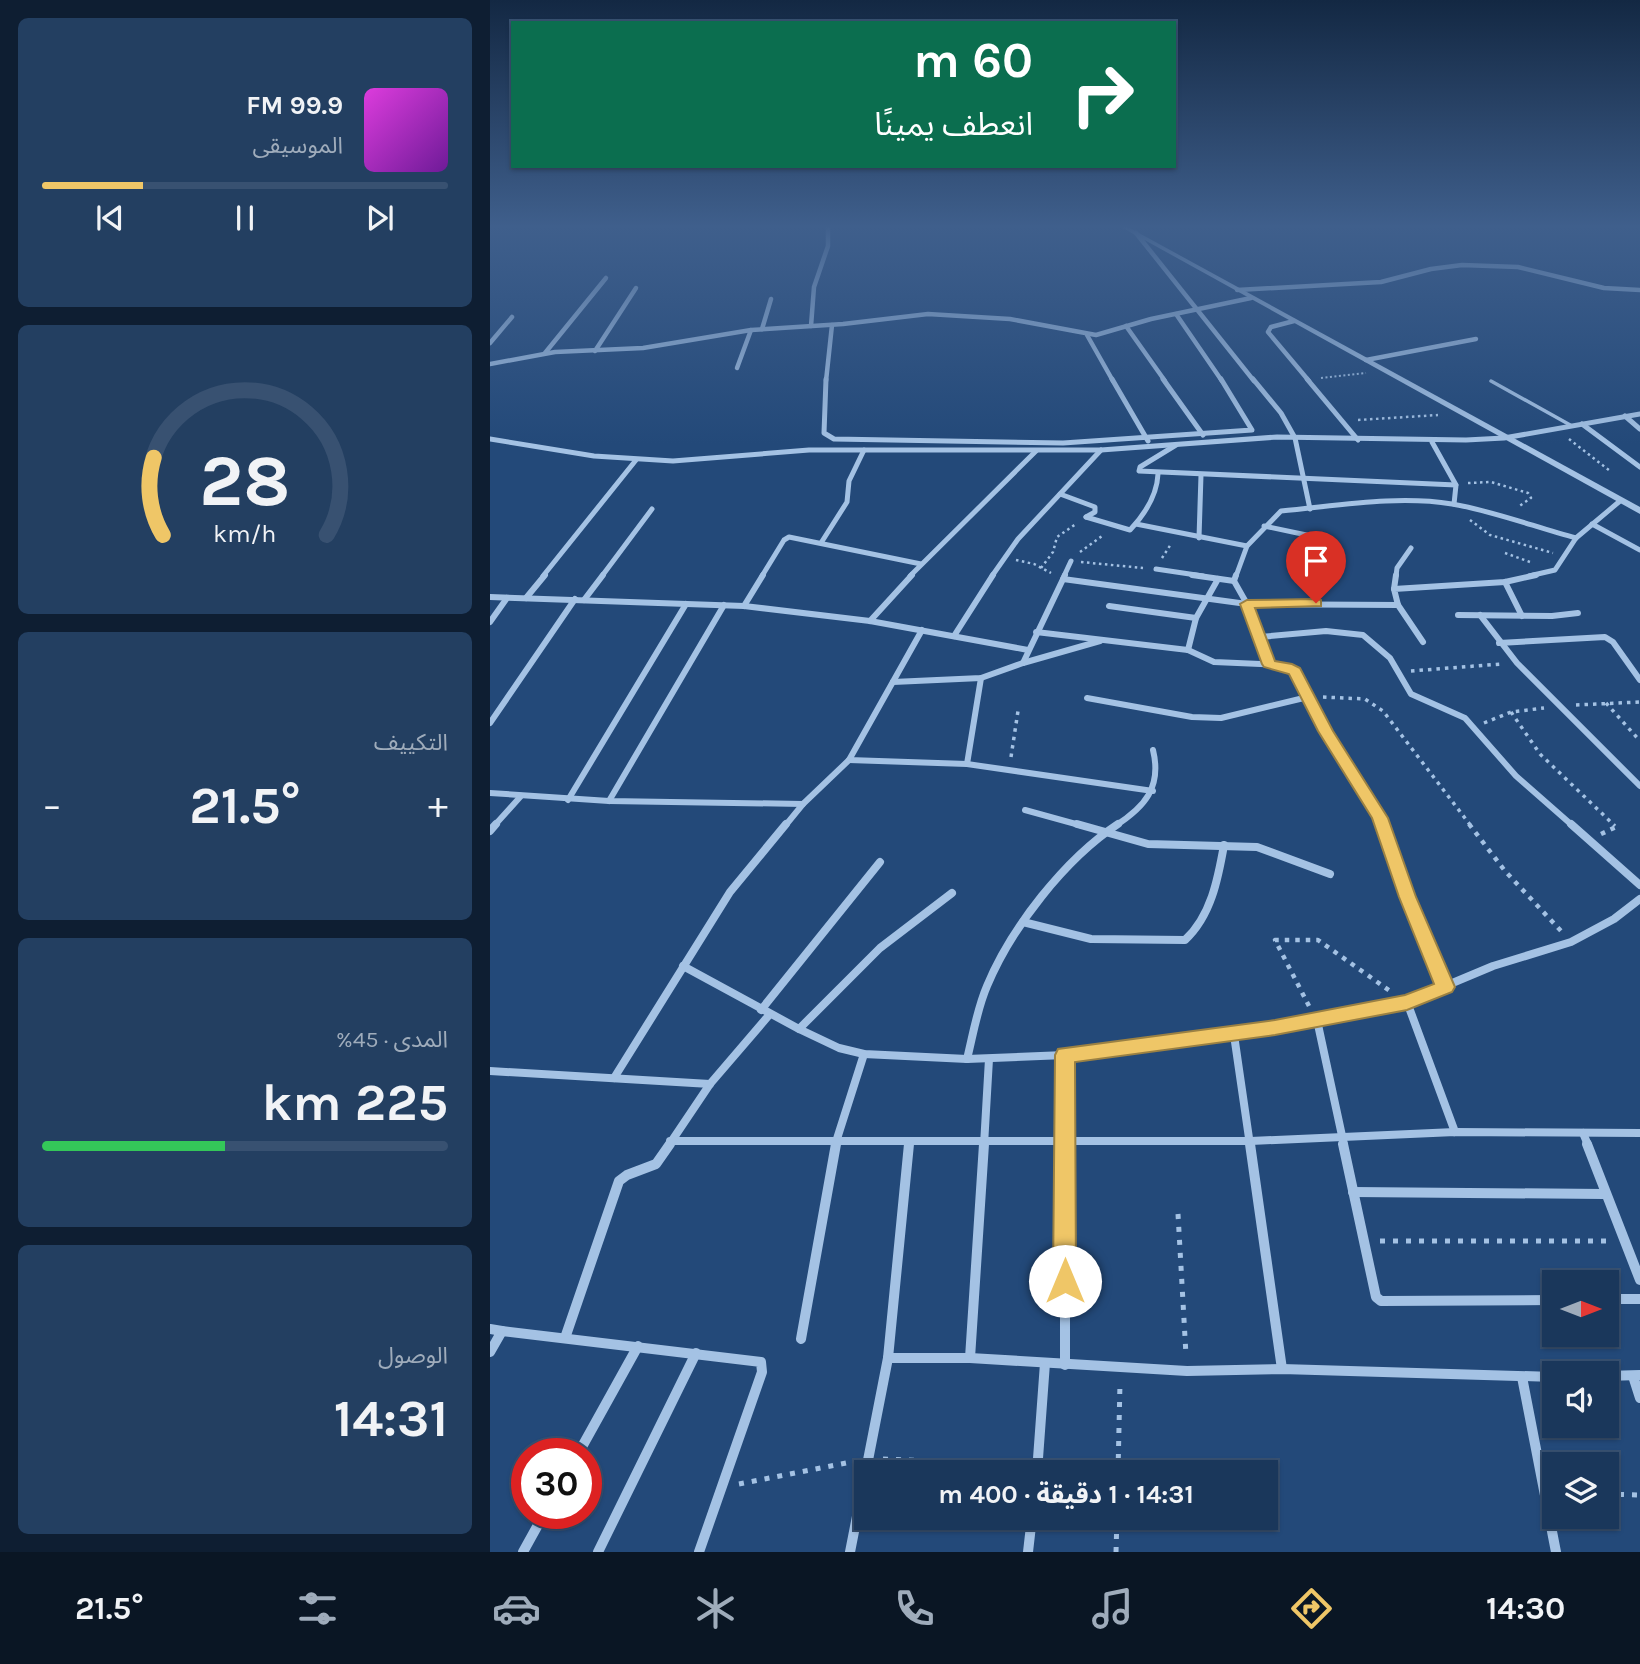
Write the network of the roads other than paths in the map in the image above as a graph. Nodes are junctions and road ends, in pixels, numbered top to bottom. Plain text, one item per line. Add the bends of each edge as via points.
1 (589, 299) edge
2 (629, 299) edge
3 (771, 299) dead end
4 (813, 299) edge
5 (1188, 299) edge
6 (1244, 299) edge
7 (1254, 299) edge
8 (1196, 310) junction
9 (1176, 314) junction
10 (512, 317) dead end
11 (1294, 321) junction
12 (832, 325) junction
13 (811, 326) junction
14 (1126, 327) junction
15 (762, 329) junction
16 (751, 330) junction
17 (1087, 335) junction
18 (1476, 339) dead end
19 (490, 343) edge
20 (595, 351) junction
21 (545, 354) junction
22 (1366, 359) junction
23 (490, 364) edge
24 (737, 368) dead end
25 (1385, 371) joint
26 (1491, 381) dead end
27 (1461, 413) joint
28 (1640, 414) edge
29 (1625, 416) junction
30 (1640, 422) edge
31 (1633, 423) junction
32 (1581, 424) junction
33 (1572, 426) junction
34 (1640, 429) edge
35 (1203, 435) junction
36 (1295, 438) junction
37 (1504, 438) junction
38 (490, 439) edge
39 (1147, 439) junction
40 (1358, 440) junction
41 (1432, 442) junction
42 (1177, 444) junction
43 (1151, 446) junction
44 (864, 450) junction
45 (1101, 450) junction
46 (1036, 451) junction
47 (636, 460) junction
48 (1640, 467) edge
49 (1158, 474) junction
50 (1200, 475) junction
51 (1306, 478) junction
52 (1456, 485) junction
53 (1060, 494) junction
54 (1620, 500) junction
55 (1454, 504) junction
56 (652, 509) dead end
57 (1310, 509) junction
58 (1640, 511) edge
59 (1136, 524) junction
60 (1592, 524) junction
61 (1264, 526) junction
62 (1316, 537) dead end
63 (1199, 538) junction
64 (1576, 538) junction
65 (821, 543) junction
66 (1247, 546) junction
67 (1411, 548) dead end
68 (1640, 550) edge
69 (1071, 561) road end
70 (921, 564) junction
71 (1156, 569) road end
72 (1063, 579) junction
73 (1219, 579) junction
74 (1234, 581) junction
75 (1505, 582) junction
76 (1394, 589) junction
77 (490, 597) edge
78 (507, 598) junction
79 (526, 598) junction
80 (575, 599) junction
81 (1205, 599) junction
82 (584, 600) junction
83 (686, 604) junction
84 (1247, 604) junction
85 (1398, 605) junction
86 (724, 606) junction
87 (744, 606) junction
88 (1109, 606) dead end
89 (1578, 613) dead end
90 (1458, 615) dead end
91 (1480, 615) junction
92 (1522, 616) junction
93 (1196, 618) junction
94 (870, 621) junction
95 (490, 622) edge
96 (922, 630) junction
97 (1036, 632) junction
98 (954, 636) junction
99 (1260, 637) junction
100 (1103, 640) junction
101 (1423, 642) dead end
102 (1499, 643) junction
103 (1028, 650) junction
104 (1188, 650) junction
105 (1023, 663) junction
106 (1269, 664) junction
107 (981, 678) junction
108 (1640, 680) edge
109 (893, 682) junction
110 (1308, 697) junction
111 (1087, 698) dead end
112 (490, 723) edge
113 (1153, 750) dead end
114 (849, 760) junction
115 (967, 764) junction
116 (1640, 786) edge
117 (1153, 791) junction
118 (490, 793) edge
119 (521, 796) junction
120 (568, 800) junction
121 (609, 801) junction
122 (803, 804) junction
123 (1025, 810) dead end
124 (490, 831) edge
125 (1105, 832) junction
126 (1224, 845) junction
127 (880, 862) dead end
128 (1330, 874) dead end
129 (1640, 885) edge
130 (952, 893) dead end
131 (1640, 899) edge
132 (1023, 922) junction
133 (683, 966) junction
134 (1445, 987) junction
135 (1407, 1002) junction
136 (766, 1012) junction
137 (1317, 1020) junction
138 (799, 1029) junction
139 (1234, 1035) junction
140 (864, 1054) junction
141 (1065, 1055) junction
142 (967, 1059) junction
143 (989, 1059) junction
144 (490, 1071) edge
145 (614, 1078) junction
146 (710, 1084) junction
147 (1455, 1132) junction
148 (1583, 1133) junction
149 (1640, 1133) edge
150 (985, 1139) junction
151 (1341, 1139) junction
152 (670, 1141) junction
153 (835, 1142) junction
154 (909, 1142) junction
155 (1065, 1142) junction
156 (1251, 1142) junction
157 (1353, 1192) junction
158 (1604, 1194) junction
159 (1640, 1280) edge
160 (1619, 1299) edge
161 (1640, 1299) edge
162 (1542, 1300) edge
163 (496, 1330) edge
164 (565, 1338) junction
165 (801, 1339) dead end
166 (638, 1346) junction
167 (490, 1352) edge
168 (696, 1353) junction
169 (888, 1358) junction
170 (970, 1358) junction
171 (1045, 1363) junction
172 (1065, 1365) junction
173 (1282, 1369) junction
174 (1637, 1375) edge
175 (1619, 1376) edge
176 (1522, 1377) junction
177 (1542, 1377) edge
178 (1640, 1398) edge
179 (587, 1438) edge
180 (1038, 1460) edge
181 (536, 1529) edge
182 (1031, 1530) edge
183 (523, 1552) edge
184 (597, 1552) edge
185 (699, 1552) edge
186 (850, 1552) edge
187 (1028, 1552) edge
188 (1556, 1552) edge

1 - 21 street
2 - 20 street
3 - 15 street
4 - 13 street
5 - 8 street
6 - 8 street
7 - 11 street
8 - 9 street
8 - 36 street via 1273,401
9 - 14 street
9 - 35 street via 1252,428
10 - 19 street
11 - 22 street
11 - 40 street via 1267,331
12 - 13 street
12 - 17 street via 950,314 1023,321
12 - 39 street via 824,391 824,433 828,437 1063,443
13 - 15 street
14 - 17 street
14 - 35 street
15 - 16 street
16 - 20 street
16 - 24 street
17 - 39 street
18 - 22 street
20 - 21 street
21 - 23 street
22 - 25 street
25 - 27 street
26 - 33 lane
27 - 37 street
28 - 29 street
29 - 31 street
29 - 32 street
30 - 31 street
31 - 34 street
32 - 33 street
32 - 48 street
33 - 37 street
35 - 39 street
36 - 40 street
36 - 42 street
36 - 51 street
37 - 41 street
37 - 54 street
38 - 47 street
39 - 43 street
40 - 41 street
41 - 52 street
42 - 43 street
42 - 49 street via 1139,470
43 - 45 street
44 - 46 street
44 - 47 street
44 - 65 street via 849,481 848,502
45 - 46 street
45 - 53 street
46 - 70 street
47 - 79 street
49 - 50 street
49 - 59 street via 1155,495
50 - 51 street
50 - 63 street
51 - 52 street
51 - 57 street
52 - 55 street
53 - 59 street via 1095,507 1086,517 1128,530
53 - 98 street via 1004,557
54 - 58 street
54 - 60 street
55 - 57 street via 1399,500
55 - 64 street
56 - 82 street
57 - 61 street via 1280,512
59 - 63 street
60 - 64 street
60 - 68 street
61 - 62 street
61 - 66 street
63 - 66 street
64 - 75 street via 1555,570
65 - 70 street
65 - 87 street via 786,538
66 - 74 street
67 - 76 street via 1397,568
69 - 72 street
70 - 94 street
71 - 73 street
72 - 81 street
72 - 97 street
73 - 74 street
73 - 81 street
74 - 84 street
75 - 76 street
75 - 92 street
76 - 85 street
77 - 78 street
78 - 79 street
78 - 95 street
79 - 80 street
80 - 82 street
80 - 112 street
81 - 84 street
81 - 93 street
82 - 83 street
83 - 86 street
83 - 120 street
84 - 85 street
84 - 99 street
85 - 101 street
86 - 87 street
86 - 121 street
87 - 94 street
88 - 93 street
89 - 92 street
90 - 91 street
91 - 92 street
91 - 102 street
93 - 104 street
94 - 96 street
96 - 98 street
96 - 109 street
97 - 100 street
97 - 103 street
98 - 103 street
99 - 106 street
99 - 129 street via 1355,633 1383,650 1411,694 1465,718 1516,776
100 - 104 street
100 - 105 street
102 - 108 street via 1605,638 1613,642
102 - 116 street
103 - 105 street
104 - 106 street via 1214,662
105 - 107 street
106 - 110 street via 1292,668
107 - 109 street
107 - 115 street
109 - 114 street
110 - 111 street via 1222,718
110 - 134 street via 1380,818
113 - 117 street via 1157,771
114 - 115 street
114 - 122 street
115 - 117 street
117 - 125 street via 1141,807
118 - 119 street
119 - 120 street
119 - 124 street
120 - 121 street
121 - 122 street
122 - 133 street via 736,883
123 - 125 street
125 - 126 street via 1160,845
125 - 132 street
126 - 128 street via 1269,850
126 - 132 street via 1216,886 1196,929 1185,940 1091,939
127 - 136 street
130 - 138 street via 880,948
131 - 134 street via 1571,942 1493,966
132 - 142 street via 987,986
133 - 136 street
133 - 145 street
134 - 135 street
135 - 137 street
135 - 147 street
136 - 138 street
136 - 146 street
137 - 139 street
137 - 151 street
138 - 140 street
139 - 141 street
139 - 156 street
140 - 142 street
140 - 153 street
141 - 143 street
141 - 155 street
142 - 143 street
143 - 150 street
144 - 145 street
145 - 146 street
146 - 152 street
147 - 148 street
147 - 151 street
148 - 149 street
148 - 158 street
150 - 154 street
150 - 155 street
150 - 170 street
151 - 156 street
151 - 157 street
152 - 153 street
152 - 164 street via 656,1164 630,1172 619,1181
153 - 154 street
153 - 165 street
154 - 169 street
155 - 156 street
155 - 172 street
156 - 173 street
157 - 158 street
157 - 162 street via 1375,1295 1381,1301
158 - 159 street
160 - 161 street
163 - 164 street
163 - 167 street
164 - 166 street
166 - 168 street
166 - 179 street
168 - 184 street
168 - 185 street via 762,1364
169 - 170 street
169 - 186 street
170 - 171 street
171 - 172 street
171 - 180 street
172 - 173 street via 1187,1371
173 - 176 street
174 - 175 street
174 - 178 street
176 - 177 street
176 - 188 street
181 - 183 street
182 - 187 street

